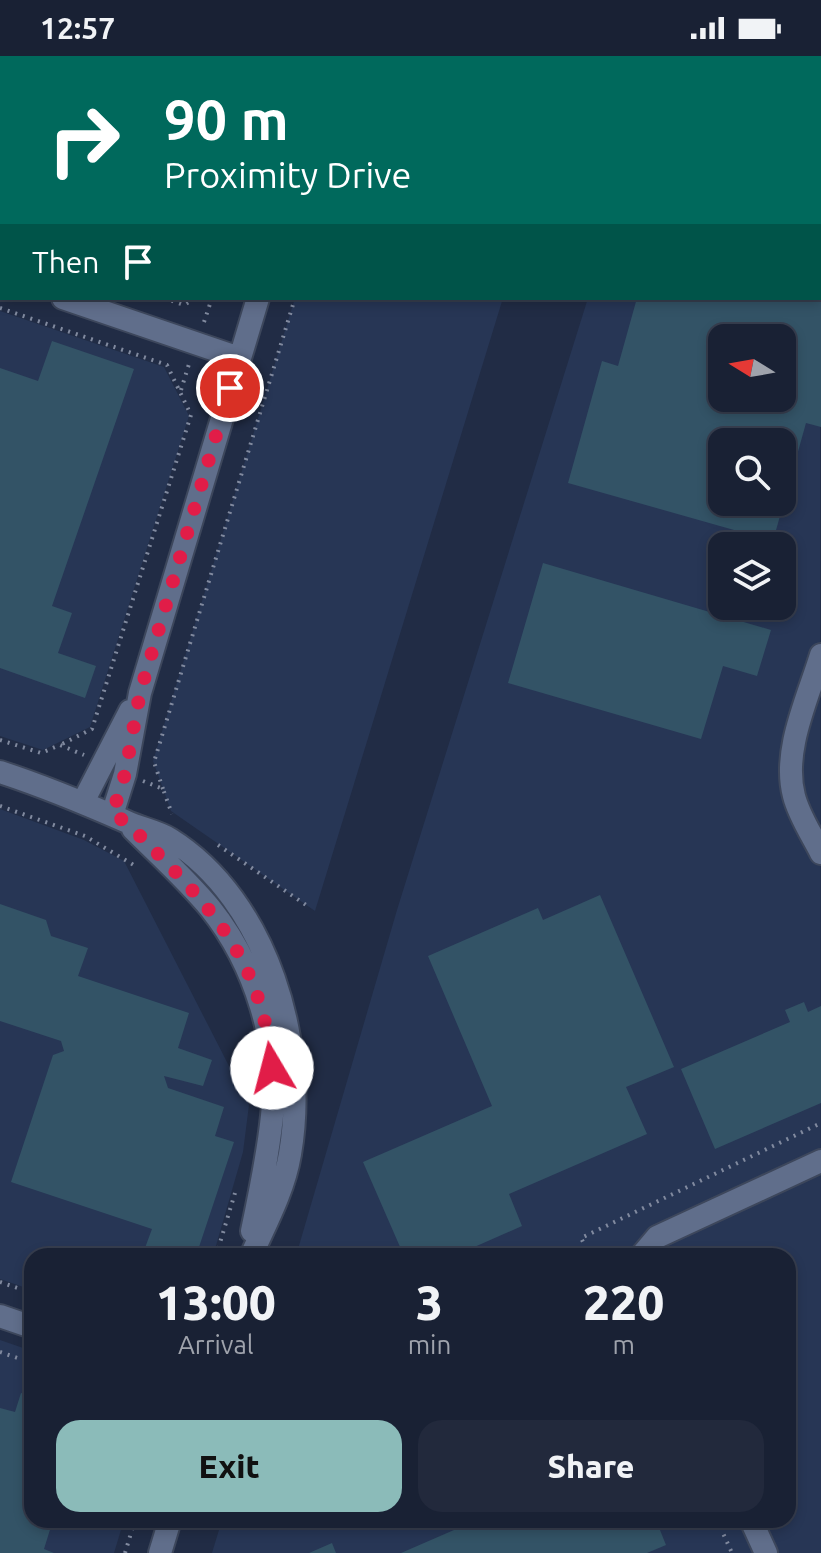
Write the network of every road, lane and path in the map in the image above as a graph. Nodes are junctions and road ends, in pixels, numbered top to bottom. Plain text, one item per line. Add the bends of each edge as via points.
1 (69, 300) edge
2 (170, 300) edge
3 (193, 300) edge
4 (257, 300) edge
5 (294, 300) edge
6 (0, 308) edge
7 (239, 358) junction
8 (821, 655) edge
9 (140, 693) junction
10 (60, 745) dead end
11 (0, 772) edge
12 (163, 789) dead end
13 (83, 802) junction
14 (0, 806) edge
15 (118, 818) junction
16 (821, 853) edge
17 (193, 858) junction
18 (143, 871) dead end
19 (309, 907) dead end
20 (821, 1123) edge
21 (821, 1161) edge
22 (235, 1191) dead end
23 (218, 1248) edge
24 (250, 1248) edge
25 (253, 1248) edge
26 (586, 1248) edge
27 (648, 1248) edge
28 (0, 1282) edge
29 (24, 1290) edge
30 (0, 1316) edge
31 (24, 1324) edge
32 (0, 1352) edge
33 (24, 1360) edge
34 (133, 1528) edge
35 (168, 1528) edge
36 (721, 1528) edge
37 (755, 1528) edge
38 (125, 1553) edge
39 (160, 1553) edge
40 (732, 1553) edge
41 (766, 1553) edge

1 - 7 street
2 - 3 path via 184,305
4 - 7 street
5 - 12 path via 154,762
6 - 10 path via 167,365 191,415 92,729
7 - 9 street
8 - 16 street via 791,771 794,797
9 - 13 street
9 - 15 street
11 - 13 street
13 - 15 street
14 - 18 path via 85,836
15 - 17 street via 169,838
15 - 24 street via 212,910 236,947 264,1018 272,1114
17 - 19 path via 210,840
17 - 25 street via 253,932 273,976 292,1043 295,1105 290,1155 281,1189
20 - 26 path via 581,1238
21 - 27 street via 657,1237
22 - 23 path
28 - 29 path
30 - 31 street
32 - 33 path
34 - 38 path
35 - 39 street
36 - 40 path
37 - 41 street

